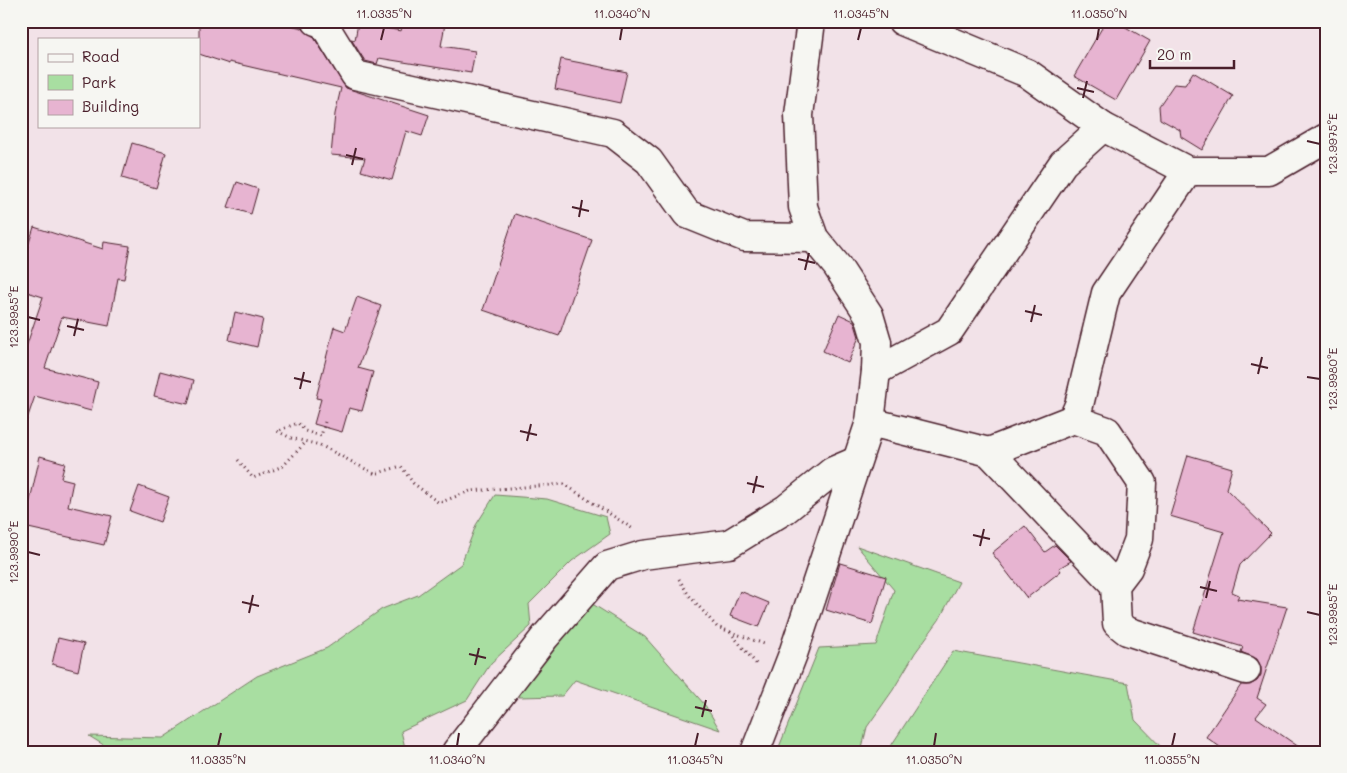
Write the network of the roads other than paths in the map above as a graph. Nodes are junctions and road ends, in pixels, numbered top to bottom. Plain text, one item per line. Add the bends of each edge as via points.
1 (316, 21) edge
2 (811, 21) edge
3 (902, 21) edge
4 (1103, 127) junction
5 (1326, 138) edge
6 (1188, 171) junction
7 (814, 238) junction
8 (876, 371) junction
9 (1073, 419) junction
10 (870, 422) junction
11 (990, 452) junction
12 (854, 462) junction
13 (1115, 585) junction
14 (1246, 670) dead end
15 (456, 752) edge
16 (756, 752) edge

1 - 7 street via 323,23 355,75 613,132 649,161 687,214 744,237
2 - 7 street via 799,115 803,206
3 - 4 street via 1027,73
4 - 6 street
4 - 8 street via 1063,163 949,331
5 - 6 street via 1269,171
6 - 9 street via 1106,293
7 - 8 street via 869,315 877,342
8 - 10 street
9 - 11 street
9 - 13 street via 1107,431 1142,483 1139,538 1128,568
10 - 11 street
10 - 12 street
11 - 13 street
12 - 15 street via 834,471 786,509 729,544 643,555 607,566 545,637
12 - 16 street via 793,654
13 - 14 street via 1118,623 1127,630

